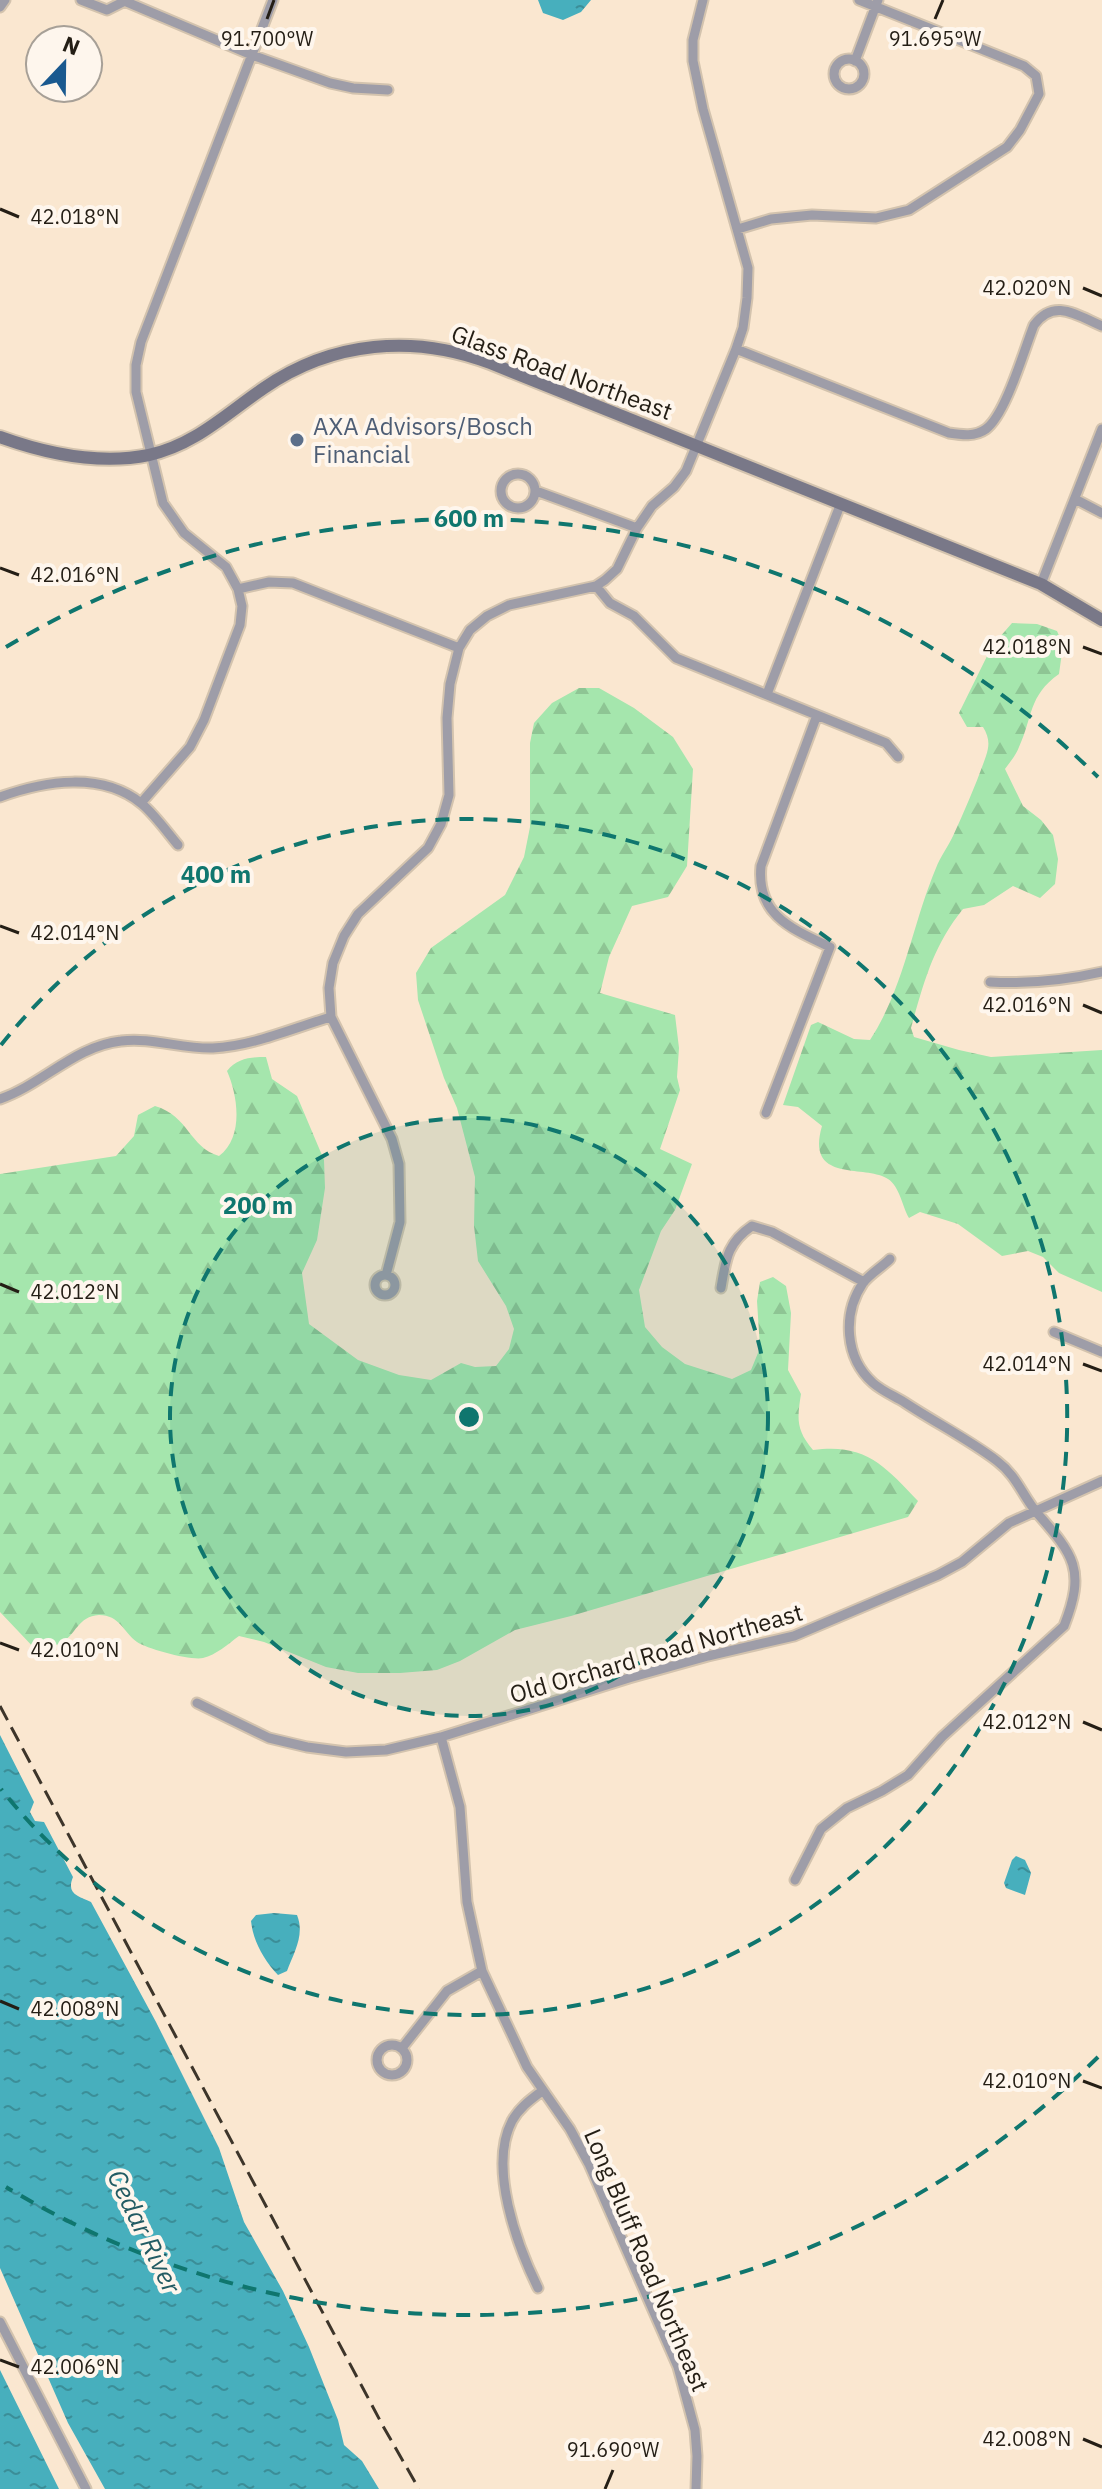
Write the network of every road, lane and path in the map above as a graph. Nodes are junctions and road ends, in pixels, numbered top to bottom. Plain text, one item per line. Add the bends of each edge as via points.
1 (5, 0) edge
2 (81, 0) edge
3 (273, 0) edge
4 (703, 0) edge
5 (859, 0) edge
6 (123, 1) edge
7 (876, 3) edge
8 (0, 7) edge
9 (252, 55) junction
10 (855, 61) dead end
11 (388, 90) dead end
12 (738, 229) junction
13 (1102, 326) edge
14 (736, 349) junction
15 (1102, 429) edge
16 (0, 437) edge
17 (696, 446) junction
18 (150, 455) junction
19 (536, 491) dead end
20 (1075, 499) junction
21 (841, 503) junction
22 (1102, 513) edge
23 (637, 528) junction
24 (1041, 584) junction
25 (596, 586) junction
26 (238, 589) junction
27 (1102, 620) edge
28 (459, 648) junction
29 (767, 694) junction
30 (817, 715) junction
31 (898, 757) dead end
32 (0, 797) edge
33 (141, 803) junction
34 (178, 845) dead end
35 (1102, 972) edge
36 (990, 982) dead end
37 (331, 1017) junction
38 (0, 1099) edge
39 (766, 1113) dead end
40 (890, 1259) dead end
41 (386, 1275) dead end
42 (864, 1282) junction
43 (721, 1288) dead end
44 (1054, 1332) dead end
45 (1102, 1352) edge
46 (1102, 1481) edge
47 (1035, 1510) junction
48 (197, 1703) dead end
49 (441, 1737) junction
50 (795, 1880) dead end
51 (482, 1971) junction
52 (402, 2048) dead end
53 (542, 2091) junction
54 (538, 2288) dead end
55 (0, 2322) edge
56 (86, 2489) edge
57 (696, 2489) edge

1 - 8 street
2 - 6 street via 107,10
3 - 9 street
4 - 12 street via 693,61
5 - 7 street
6 - 9 street
7 - 10 street
7 - 12 street via 1024,66 1036,76 1039,94 1020,130 1007,147 909,210 876,218 771,219
9 - 11 street via 330,83
9 - 18 street via 141,342 136,392
12 - 14 street via 748,268
13 - 14 street via 1056,309 1043,314 999,414 985,430 970,436 949,433
14 - 17 street
15 - 20 street
16 - 18 street, Glass Road Northeast via 65,456
17 - 18 street, Glass Road Northeast via 465,354 406,345 367,346 315,361 265,387 201,433
17 - 21 street, Glass Road Northeast
17 - 23 street via 680,479
18 - 26 street via 171,516 226,567
19 - 23 street
20 - 22 street
20 - 24 street
21 - 24 street, Glass Road Northeast
21 - 29 street
23 - 25 street via 617,569
24 - 27 street, Glass Road Northeast
25 - 28 street via 509,605 470,630
25 - 29 street via 676,658
26 - 28 street via 293,583
26 - 33 street via 240,625 204,720 190,747
28 - 37 street via 448,706 449,795 441,824 428,848 358,914 344,936 333,963
29 - 30 street
30 - 31 street via 886,743
30 - 39 street via 759,884 763,897 791,929 830,947
32 - 33 street via 31,785 71,781 108,786
33 - 34 street
35 - 36 street via 1064,981
37 - 38 street via 216,1048 122,1041 87,1049
37 - 41 street via 392,1139 399,1164 400,1222
40 - 42 street
42 - 43 street via 752,1226 737,1236
42 - 47 street via 849,1318 855,1360 873,1383 996,1461 1017,1479
44 - 45 street
46 - 47 street, Old Orchard Road Northeast
47 - 49 street, Old Orchard Road Northeast via 938,1575 794,1636 629,1678
47 - 50 street via 1071,1553 1076,1581 1064,1626 908,1775 847,1808 821,1829
48 - 49 street, Old Orchard Road Northeast via 269,1738 307,1747 386,1750
49 - 51 street, Long Bluff Road Northeast via 460,1807 467,1902
51 - 52 street via 447,1991
51 - 53 street, Long Bluff Road Northeast
53 - 54 street via 512,2120 503,2159 513,2223
53 - 57 street, Long Bluff Road Northeast via 589,2164 678,2367 695,2430
55 - 56 street

